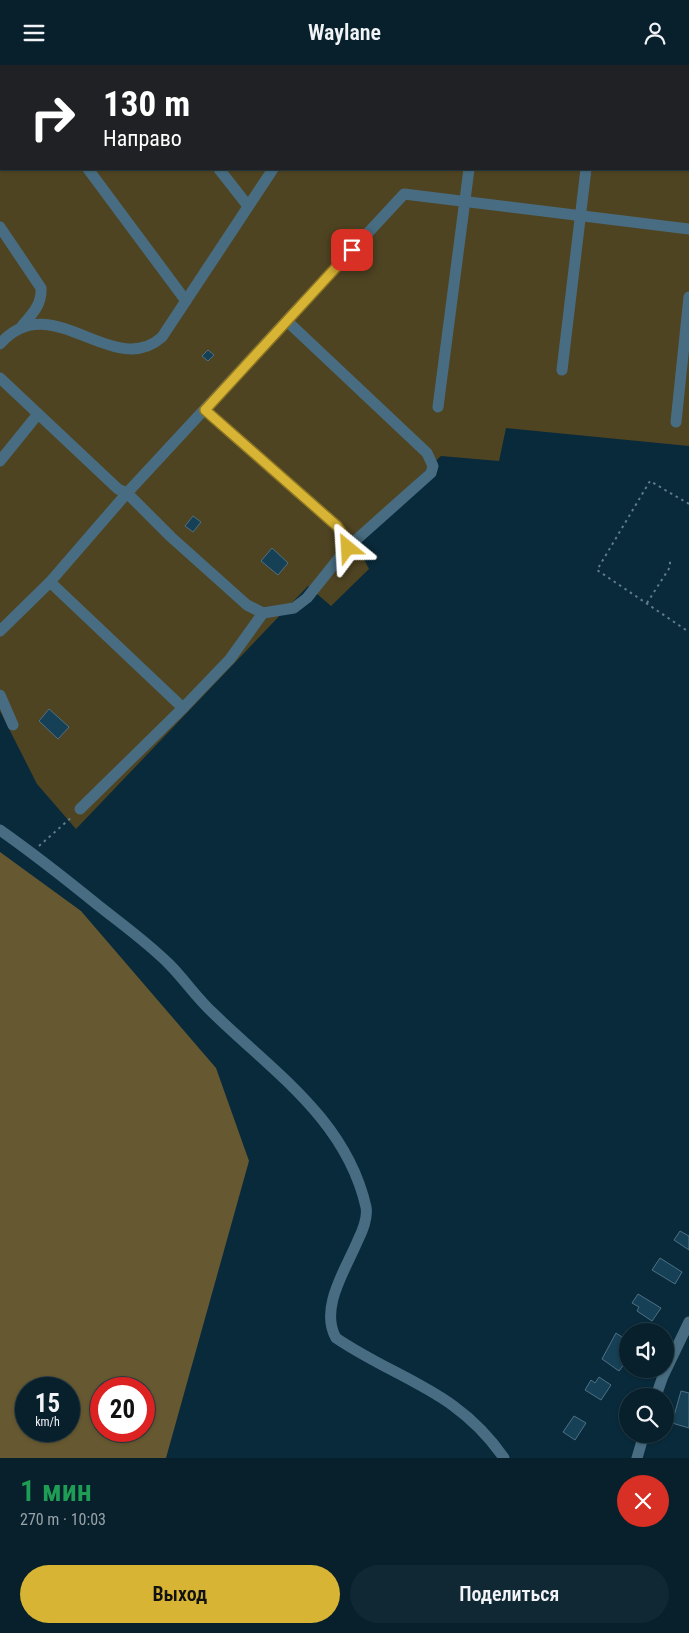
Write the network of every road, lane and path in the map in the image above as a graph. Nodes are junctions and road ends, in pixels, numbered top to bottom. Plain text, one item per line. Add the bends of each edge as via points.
1 (89, 170) edge
2 (221, 170) edge
3 (273, 170) edge
4 (469, 170) edge
5 (586, 170) edge
6 (465, 202) junction
7 (248, 207) junction
8 (580, 216) junction
9 (0, 227) edge
10 (689, 229) edge
11 (689, 297) edge
12 (186, 301) junction
13 (286, 321) junction
14 (22, 327) junction
15 (0, 344) edge
16 (562, 371) dead end
17 (0, 379) edge
18 (438, 407) dead end
19 (205, 410) junction
20 (38, 414) junction
21 (676, 422) dead end
22 (0, 461) edge
23 (127, 493) junction
24 (689, 503) edge
25 (348, 548) junction
26 (670, 559) dead end
27 (50, 582) junction
28 (647, 603) junction
29 (263, 613) junction
30 (0, 631) edge
31 (689, 632) edge
32 (0, 695) edge
33 (183, 709) junction
34 (13, 725) dead end
35 (80, 809) joint
36 (0, 831) edge
37 (32, 852) junction
38 (689, 1322) edge
39 (659, 1388) edge
40 (641, 1443) edge
41 (504, 1458) edge
42 (636, 1458) edge

1 - 12 street
2 - 7 street
3 - 7 street
4 - 6 street
5 - 8 street
6 - 8 street
6 - 13 street via 404,194
6 - 18 street
7 - 12 street
8 - 10 street
8 - 16 street
9 - 14 street via 41,288 42,298 37,309
11 - 21 street
12 - 14 street via 162,337 151,346 137,349 103,343 49,323
13 - 19 street
13 - 25 street via 427,453 433,466 431,473
14 - 15 street
17 - 20 street
19 - 23 street
19 - 25 street via 337,526
20 - 22 street
20 - 23 street via 118,489
23 - 27 street
23 - 29 street via 233,593
24 - 28 path via 650,481 597,570
25 - 29 street via 307,599 294,608
26 - 28 path via 670,567
27 - 30 street
27 - 33 street
28 - 31 path
29 - 33 street via 230,659
32 - 34 street
33 - 35 street
35 - 37 path
36 - 37 street
37 - 41 street via 169,964 211,1011 308,1101 336,1139 359,1183 367,1210 364,1227 330,1309 330,1328 336,1339 459,1409 492,1439
38 - 39 street
40 - 42 street

